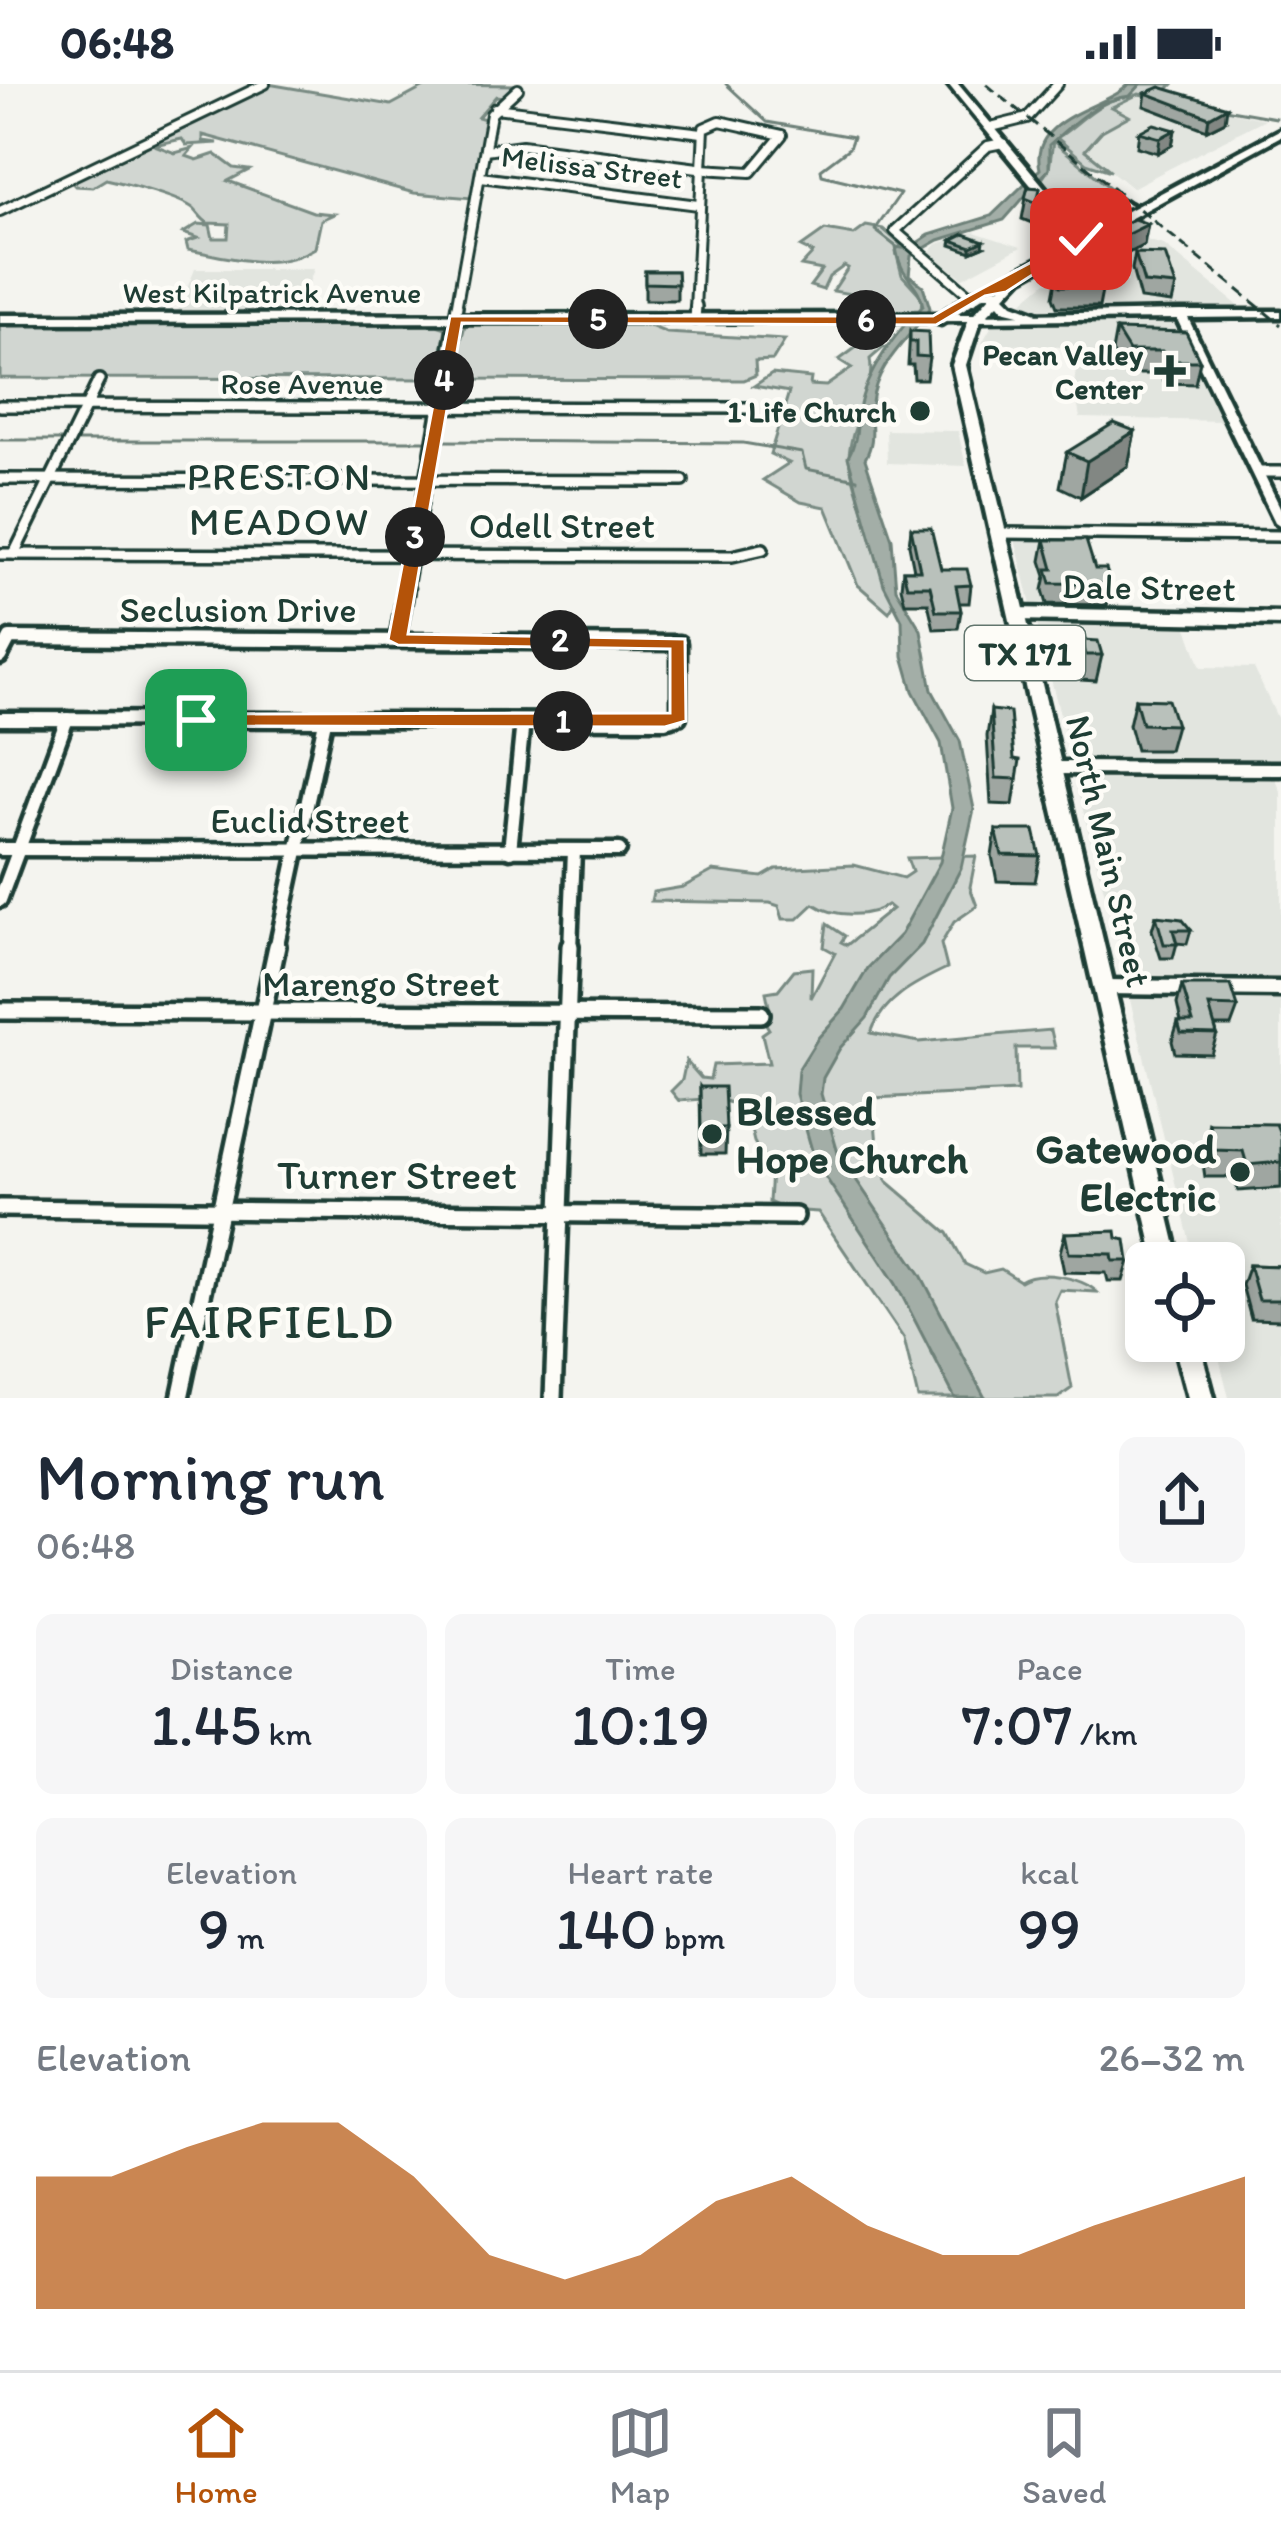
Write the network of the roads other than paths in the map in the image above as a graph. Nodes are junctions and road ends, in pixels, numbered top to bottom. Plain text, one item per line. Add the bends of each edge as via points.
1 (265, 84) edge
2 (953, 84) edge
3 (1058, 84) edge
4 (518, 88) dead end
5 (494, 108) junction
6 (991, 127) junction
7 (1281, 132) edge
8 (702, 133) junction
9 (1003, 143) junction
10 (485, 150) junction
11 (698, 169) junction
12 (481, 177) junction
13 (1050, 202) junction
14 (1152, 202) junction
15 (698, 205) junction
16 (0, 212) edge
17 (1081, 239) junction
18 (1059, 251) junction
19 (998, 291) junction
20 (975, 308) junction
21 (1031, 314) junction
22 (1180, 314) junction
23 (1281, 314) edge
24 (0, 319) edge
25 (455, 319) junction
26 (695, 319) junction
27 (933, 321) junction
28 (961, 354) junction
29 (99, 380) dead end
30 (0, 406) edge
31 (87, 406) junction
32 (440, 407) junction
33 (748, 408) dead end
34 (1257, 472) junction
35 (1281, 472) edge
36 (0, 478) edge
37 (51, 479) junction
38 (426, 479) junction
39 (683, 481) dead end
40 (1281, 522) edge
41 (996, 532) junction
42 (1281, 536) edge
43 (764, 549) dead end
44 (0, 554) edge
45 (14, 554) junction
46 (411, 554) junction
47 (1016, 614) junction
48 (1281, 619) edge
49 (398, 640) junction
50 (0, 657) edge
51 (0, 719) edge
52 (68, 719) junction
53 (523, 721) junction
54 (326, 722) junction
55 (1052, 768) junction
56 (1281, 769) edge
57 (0, 848) edge
58 (20, 848) junction
59 (298, 849) junction
60 (620, 850) dead end
61 (510, 851) junction
62 (574, 851) junction
63 (0, 901) edge
64 (1104, 987) junction
65 (1281, 989) edge
66 (0, 1011) edge
67 (264, 1012) junction
68 (569, 1014) junction
69 (761, 1014) dead end
70 (0, 1208) edge
71 (222, 1210) junction
72 (560, 1210) junction
73 (795, 1216) dead end
74 (1163, 1242) edge
75 (1192, 1362) edge
76 (180, 1398) edge
77 (553, 1398) edge
78 (1201, 1398) edge

1 - 16 street
2 - 6 main road
3 - 6 street via 1027,118
4 - 5 street
5 - 8 street
5 - 10 street
6 - 9 main road
7 - 14 main road
8 - 11 street
8 - 11 street via 713,121 782,137 752,172
9 - 13 main road
9 - 20 street via 988,146 895,235
10 - 11 street via 522,145
10 - 12 street
11 - 15 street
12 - 15 street, Melissa Street
12 - 25 street
13 - 14 main road via 1094,214
13 - 17 main road
13 - 18 main road
14 - 17 main road
15 - 26 street
17 - 18 main road
18 - 19 main road
19 - 20 main road, West Kilpatrick Avenue
19 - 21 main road via 1008,307
20 - 21 street
20 - 27 main road, West Kilpatrick Avenue
20 - 28 main road, North Main Street / TX 171
21 - 22 street
22 - 23 street
22 - 34 street
24 - 25 main road, West Kilpatrick Avenue
25 - 26 main road, West Kilpatrick Avenue
25 - 32 street
26 - 27 main road, West Kilpatrick Avenue
27 - 28 main road
28 - 41 main road, North Main Street / TX 171
29 - 31 street
30 - 31 street, Rose Avenue
31 - 32 street, Rose Avenue
31 - 37 street
32 - 33 street, Rose Avenue
32 - 38 street
34 - 35 street
34 - 40 street
36 - 37 street
37 - 38 street
37 - 45 street
38 - 39 street
38 - 46 street
41 - 42 street
41 - 47 main road, North Main Street / TX 171
43 - 46 street, Odell Street via 732,556
44 - 45 street, Odell Street
45 - 46 street, Odell Street
46 - 49 street
47 - 48 street, Dale Street
47 - 55 main road, North Main Street / TX 171
49 - 50 street, Seclusion Drive via 10,638
49 - 53 street, Seclusion Drive via 679,643 680,716
51 - 52 street
52 - 54 street
52 - 58 street
53 - 54 street
53 - 61 street
54 - 59 street
55 - 56 street
55 - 64 main road, North Main Street / TX 171
57 - 58 street, Euclid Street
58 - 59 street, Euclid Street
58 - 63 street
59 - 61 street, Euclid Street
59 - 67 street
60 - 62 street, Euclid Street
61 - 62 street, Euclid Street
62 - 68 street
64 - 65 street
64 - 74 main road, North Main Street / TX 171
66 - 67 street, Marengo Street
67 - 68 street, Marengo Street
67 - 71 street
68 - 69 street, Marengo Street
68 - 72 street
70 - 71 street, Turner Street
71 - 72 street, Turner Street
71 - 76 street
72 - 73 street, Turner Street
72 - 77 street
75 - 78 main road

